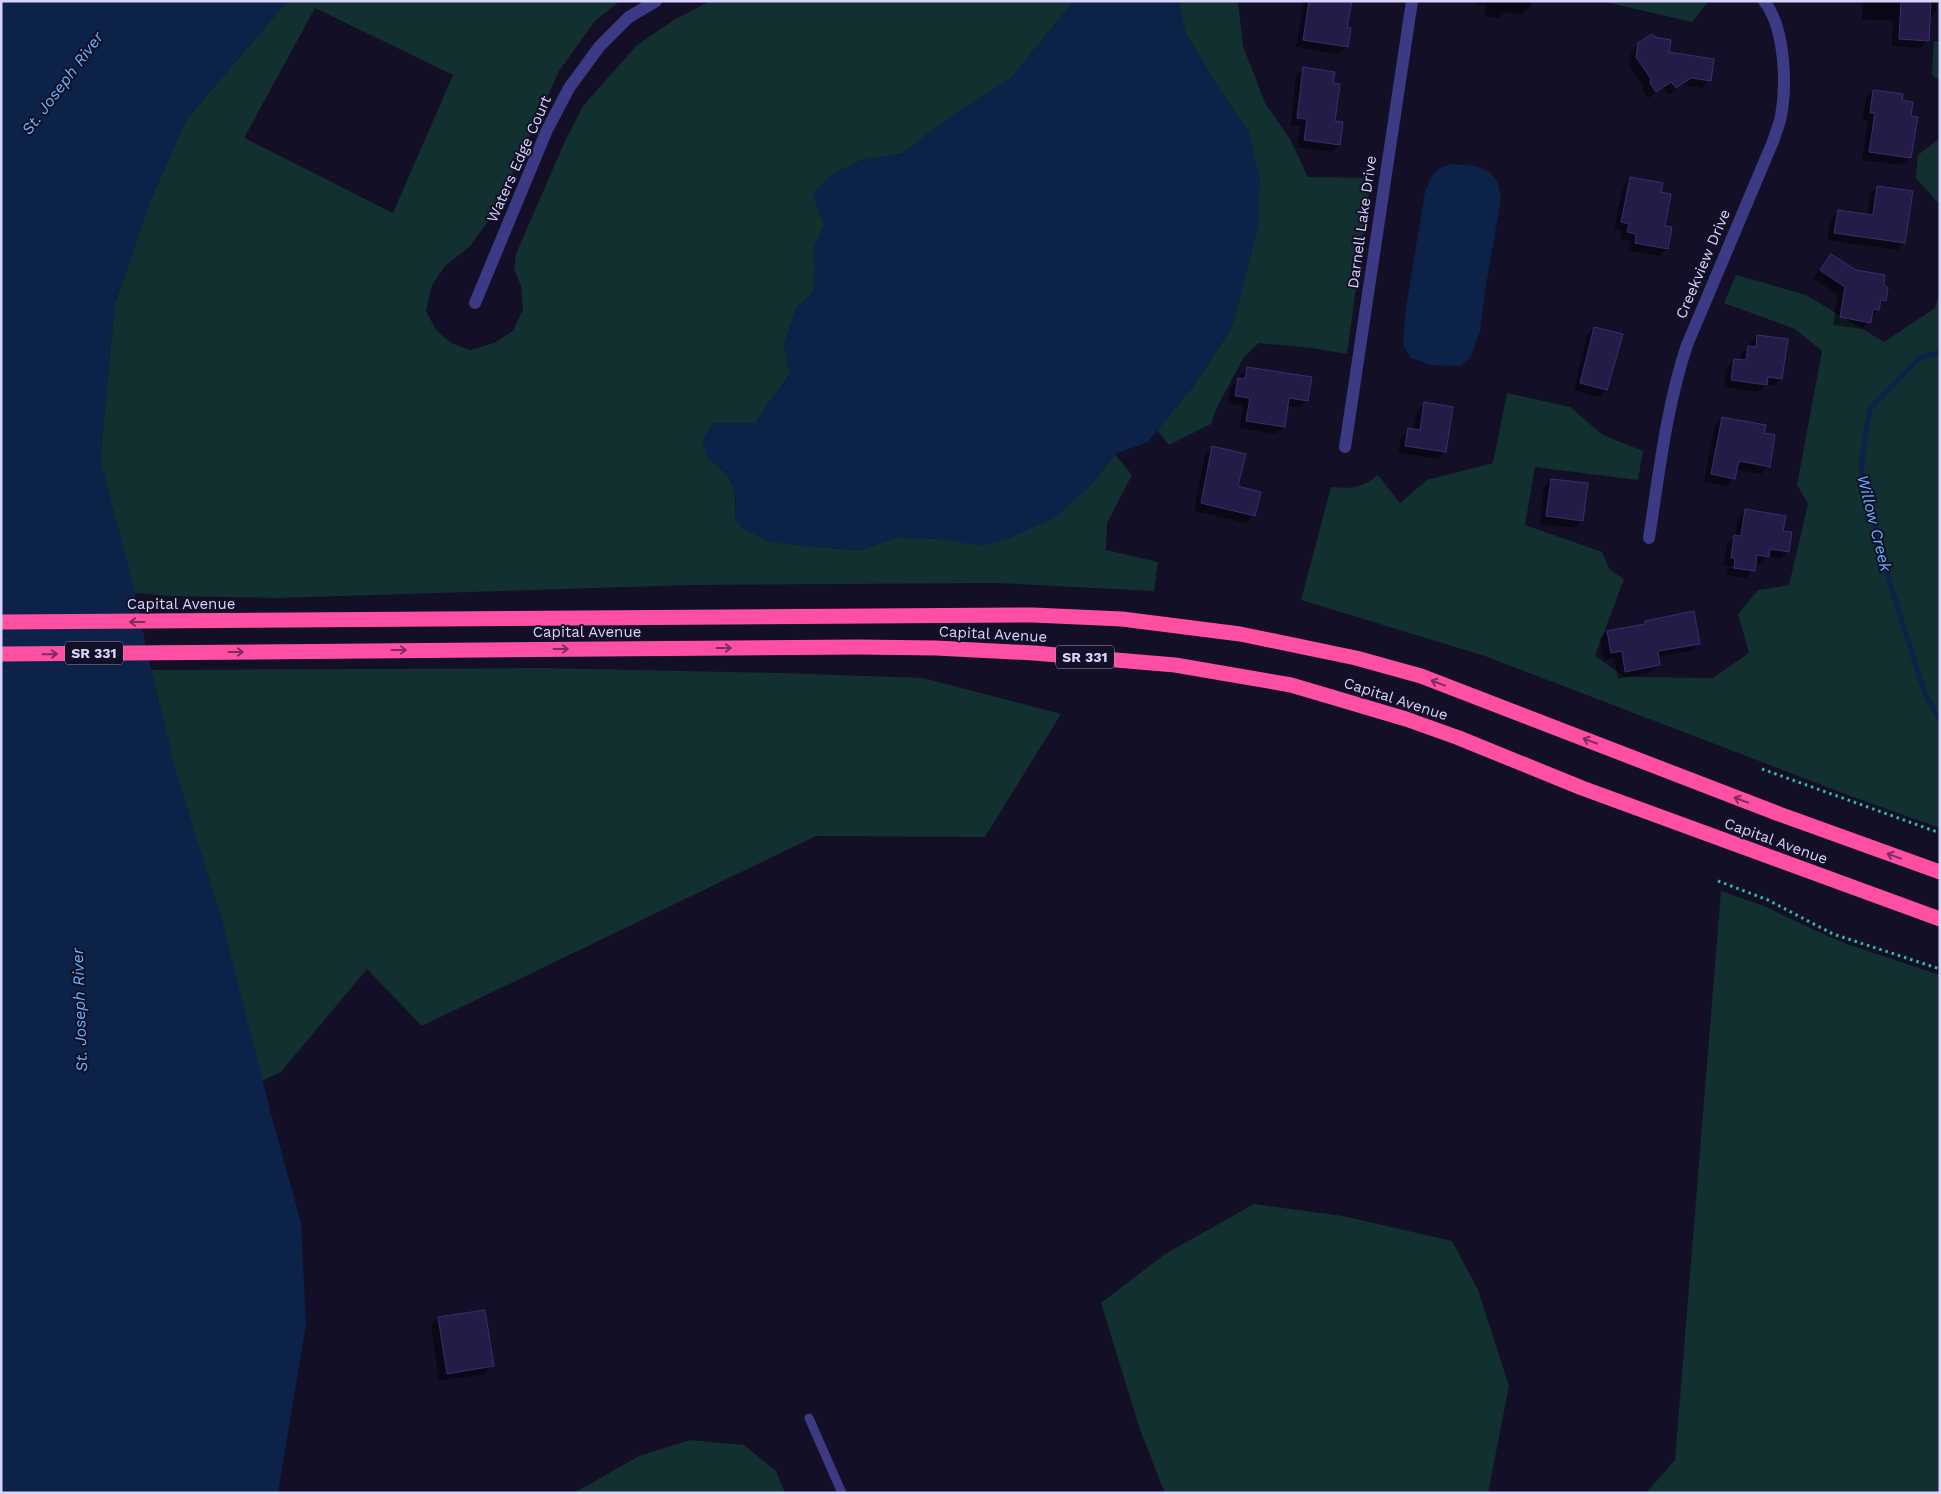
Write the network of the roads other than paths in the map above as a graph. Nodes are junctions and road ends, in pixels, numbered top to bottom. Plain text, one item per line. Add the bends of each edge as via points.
1 (656, 1) edge
2 (1412, 1) edge
3 (1766, 4) edge
4 (475, 303) dead end
5 (1345, 447) dead end
6 (1649, 538) dead end
7 (1, 622) edge
8 (1, 654) edge
9 (1940, 872) edge
10 (1940, 919) edge
11 (809, 1418) dead end
12 (842, 1493) edge

1 - 4 street, Waters Edge Court via 628,17 599,47 569,88 547,130
2 - 5 street, Darnell Lake Drive
3 - 6 street, Creekview Drive via 1778,32 1783,59 1781,116 1677,374
9 -> 7 highway, Capital Avenue / SR 331 via 1779,814 1421,676 1298,645 1181,625 1033,615
8 -> 10 highway, Capital Avenue / SR 331 via 936,648 1175,665 1292,685 1406,719 1582,788
11 - 12 lane

